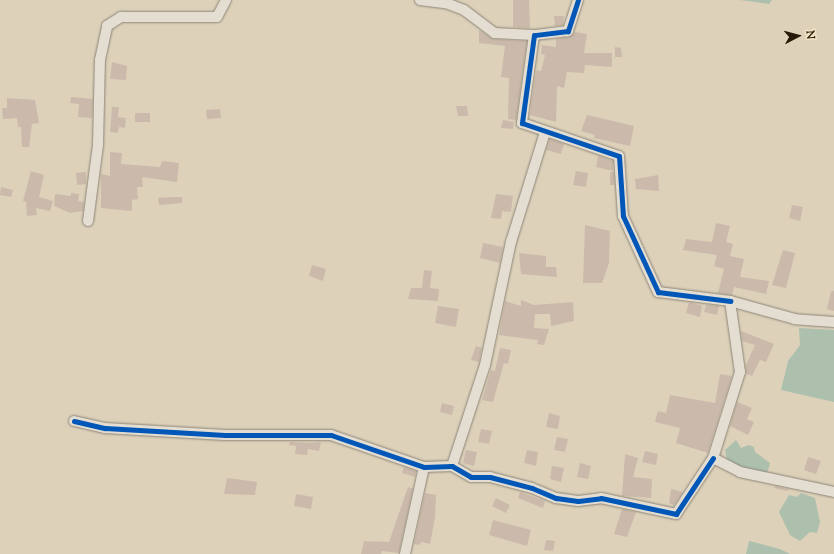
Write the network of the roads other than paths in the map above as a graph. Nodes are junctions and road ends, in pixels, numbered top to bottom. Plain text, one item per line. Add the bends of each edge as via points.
1 (226, 0) edge
2 (420, 0) edge
3 (578, 0) edge
4 (534, 35) junction
5 (545, 132) junction
6 (88, 221) dead end
7 (730, 301) junction
8 (834, 322) edge
9 (74, 421) dead end
10 (713, 458) junction
11 (452, 466) junction
12 (424, 467) junction
13 (834, 492) edge
14 (405, 554) edge

1 - 6 street via 217,17 121,17 107,26 100,60 98,145
2 - 4 street via 446,3 464,10 494,33
3 - 4 street via 568,31
4 - 5 street via 522,123
5 - 7 street via 619,156 623,216 658,292
5 - 11 street via 511,242 485,365
7 - 8 street via 795,319
7 - 10 street via 740,372
9 - 12 street via 105,428 178,432 331,435
10 - 11 street via 676,514 601,498 578,501 556,498 532,488 490,477 470,477
10 - 13 street via 740,472
11 - 12 street
12 - 14 street

